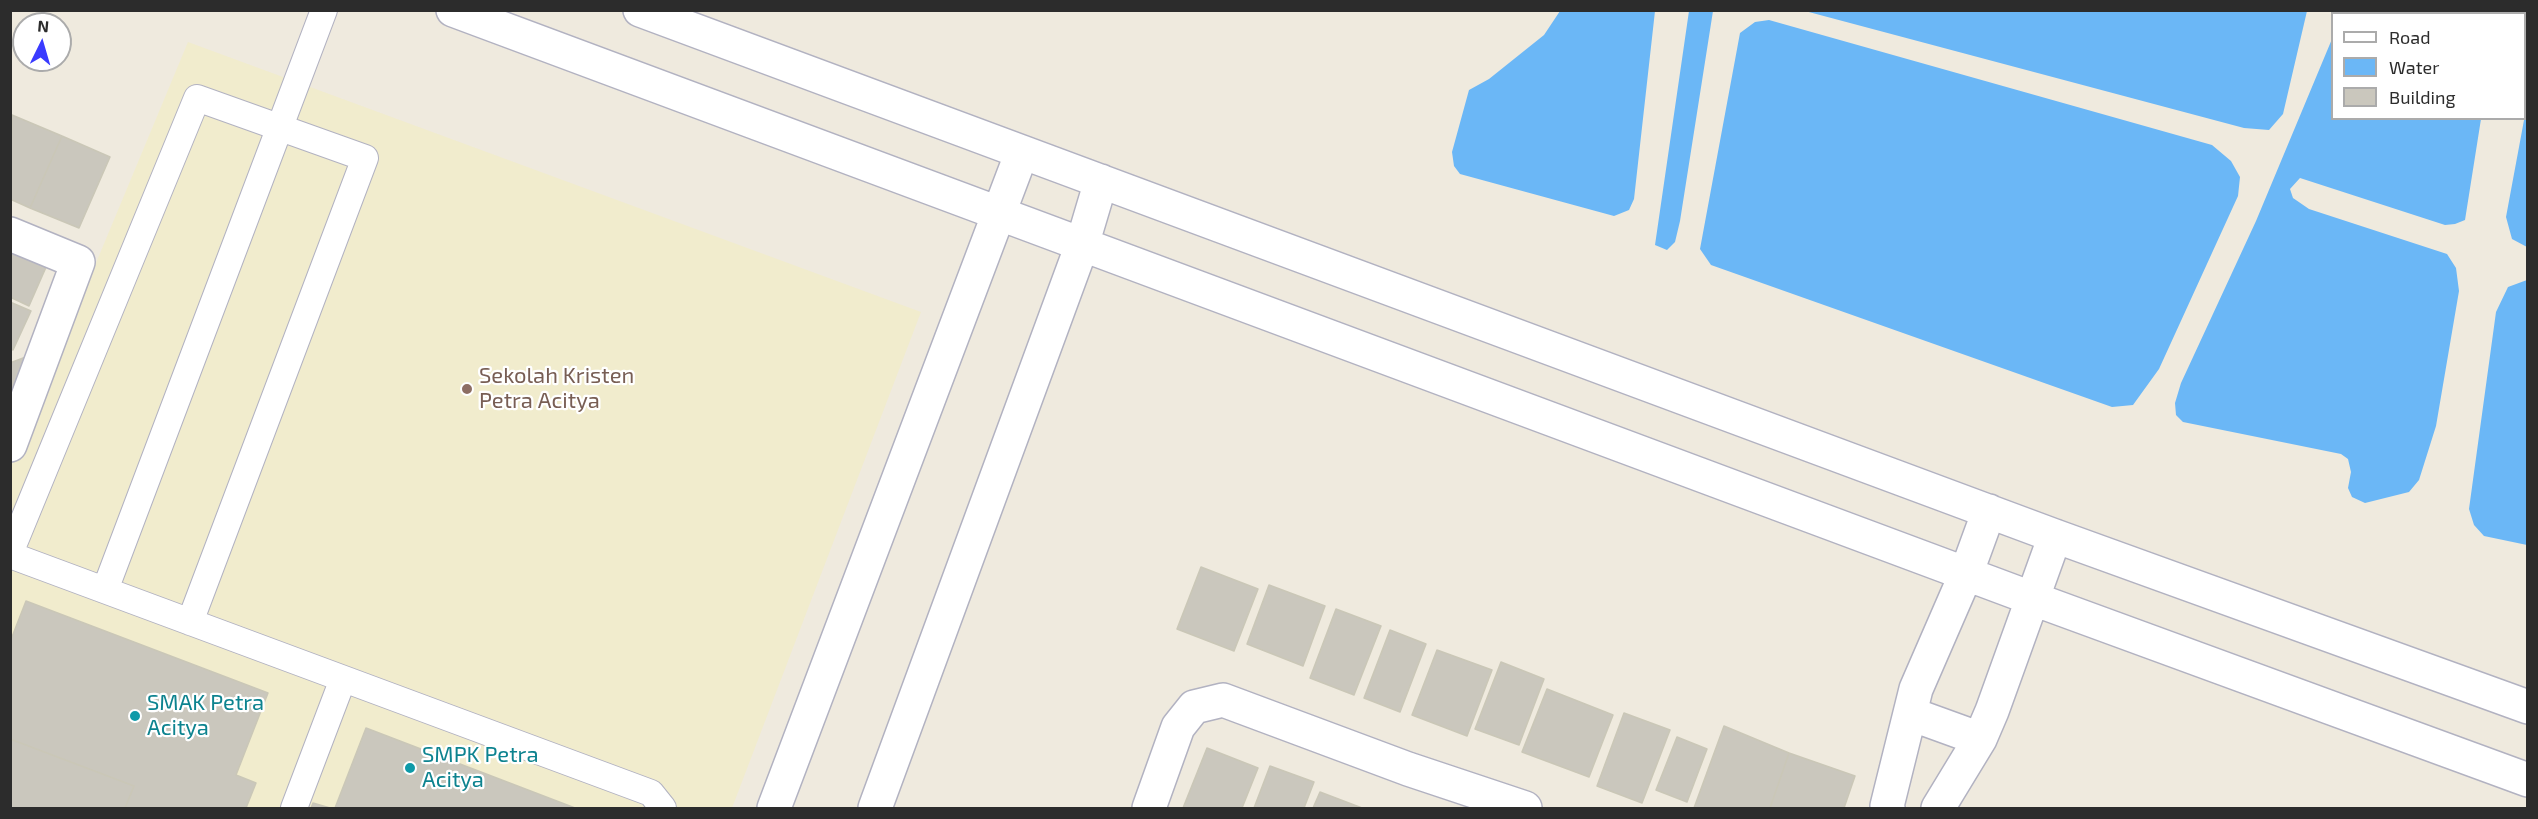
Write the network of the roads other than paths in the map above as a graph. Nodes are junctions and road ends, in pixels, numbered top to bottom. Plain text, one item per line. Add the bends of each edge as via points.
1 (324, 10) edge
2 (453, 10) edge
3 (640, 10) edge
4 (279, 127) junction
5 (1022, 152) junction
6 (1101, 181) junction
7 (1000, 214) junction
8 (10, 234) edge
9 (1082, 245) junction
10 (10, 445) edge
11 (1989, 512) junction
12 (2055, 536) junction
13 (10, 554) edge
14 (1966, 574) junction
15 (105, 590) junction
16 (2031, 598) junction
17 (190, 622) junction
18 (343, 679) junction
19 (2528, 707) edge
20 (1911, 714) junction
21 (1980, 739) junction
22 (2528, 780) edge
23 (294, 808) edge
24 (663, 808) edge
25 (774, 808) edge
26 (875, 808) edge
27 (1149, 808) edge
28 (1525, 808) edge
29 (1888, 808) edge
30 (1938, 808) edge

1 - 4 lane
2 - 7 street
3 - 5 street
4 - 13 lane via 197,98
4 - 15 lane
4 - 17 lane via 365,158
5 - 6 street
5 - 7 street
6 - 9 street
6 - 11 street
7 - 9 street
7 - 25 street
8 - 10 street via 78,262
9 - 14 street
9 - 26 street
11 - 12 street
11 - 14 street
12 - 16 street
12 - 19 street
13 - 15 lane
14 - 16 street
14 - 20 street via 1916,689
15 - 17 lane
16 - 21 street
16 - 22 street
17 - 18 lane
18 - 23 lane
18 - 24 lane via 651,793
20 - 21 street
20 - 29 street
21 - 30 street
27 - 28 street via 1178,727 1194,707 1222,700

